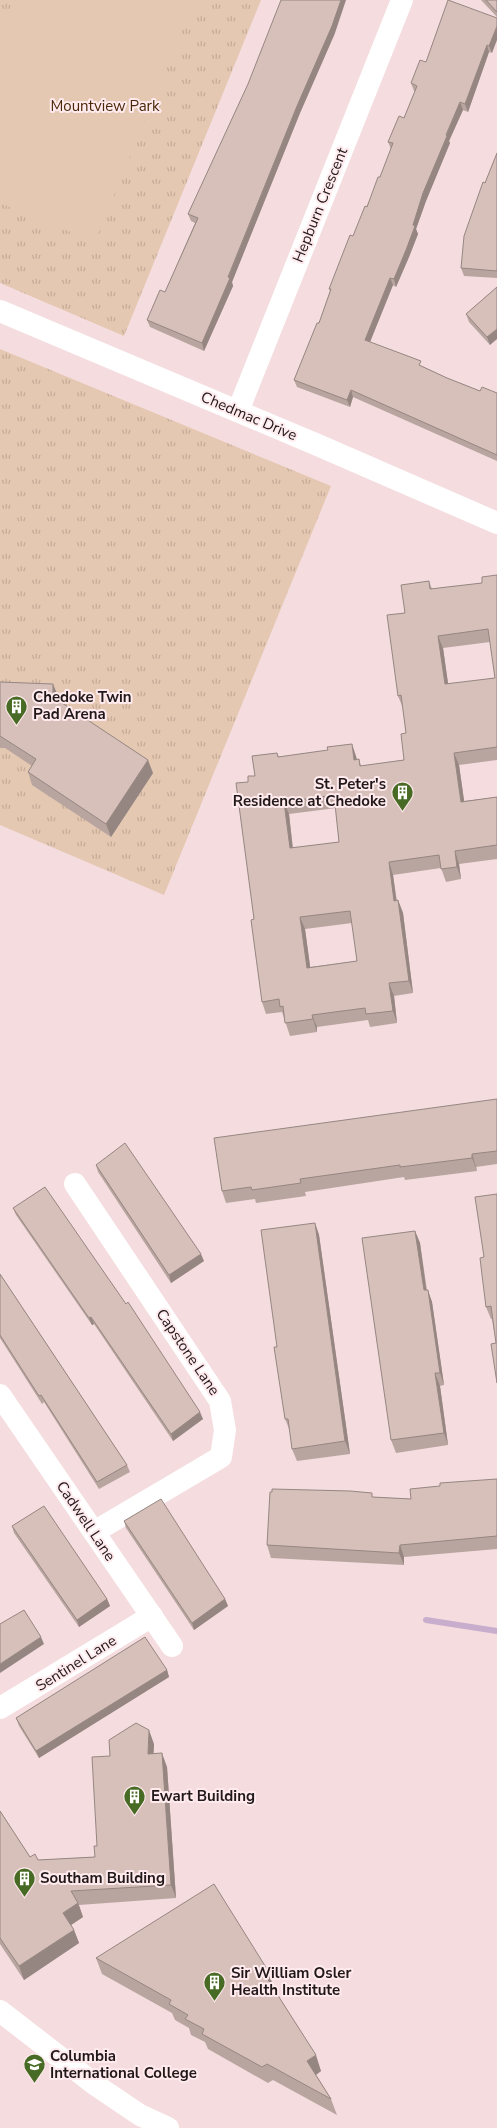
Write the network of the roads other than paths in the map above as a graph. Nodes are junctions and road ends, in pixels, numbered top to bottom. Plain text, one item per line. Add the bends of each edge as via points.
1 (402, 0) edge
2 (0, 311) edge
3 (238, 411) junction
4 (497, 523) edge
5 (76, 1184) dead end
6 (0, 1395) edge
7 (94, 1532) junction
8 (152, 1616) junction
9 (172, 1646) dead end
10 (0, 1708) edge
11 (0, 2011) edge
12 (168, 2128) edge

1 - 3 street, Hepburn Crescent
2 - 3 street, Chedmac Drive
3 - 4 street, Chedmac Drive
5 - 7 street, Capstone Lane via 220,1401 225,1430 221,1457
6 - 7 street, Cadwell Lane
7 - 8 street, Cadwell Lane
8 - 9 street, Cadwell Lane
8 - 10 street, Sentinel Lane
11 - 12 street via 97,2086 140,2115

